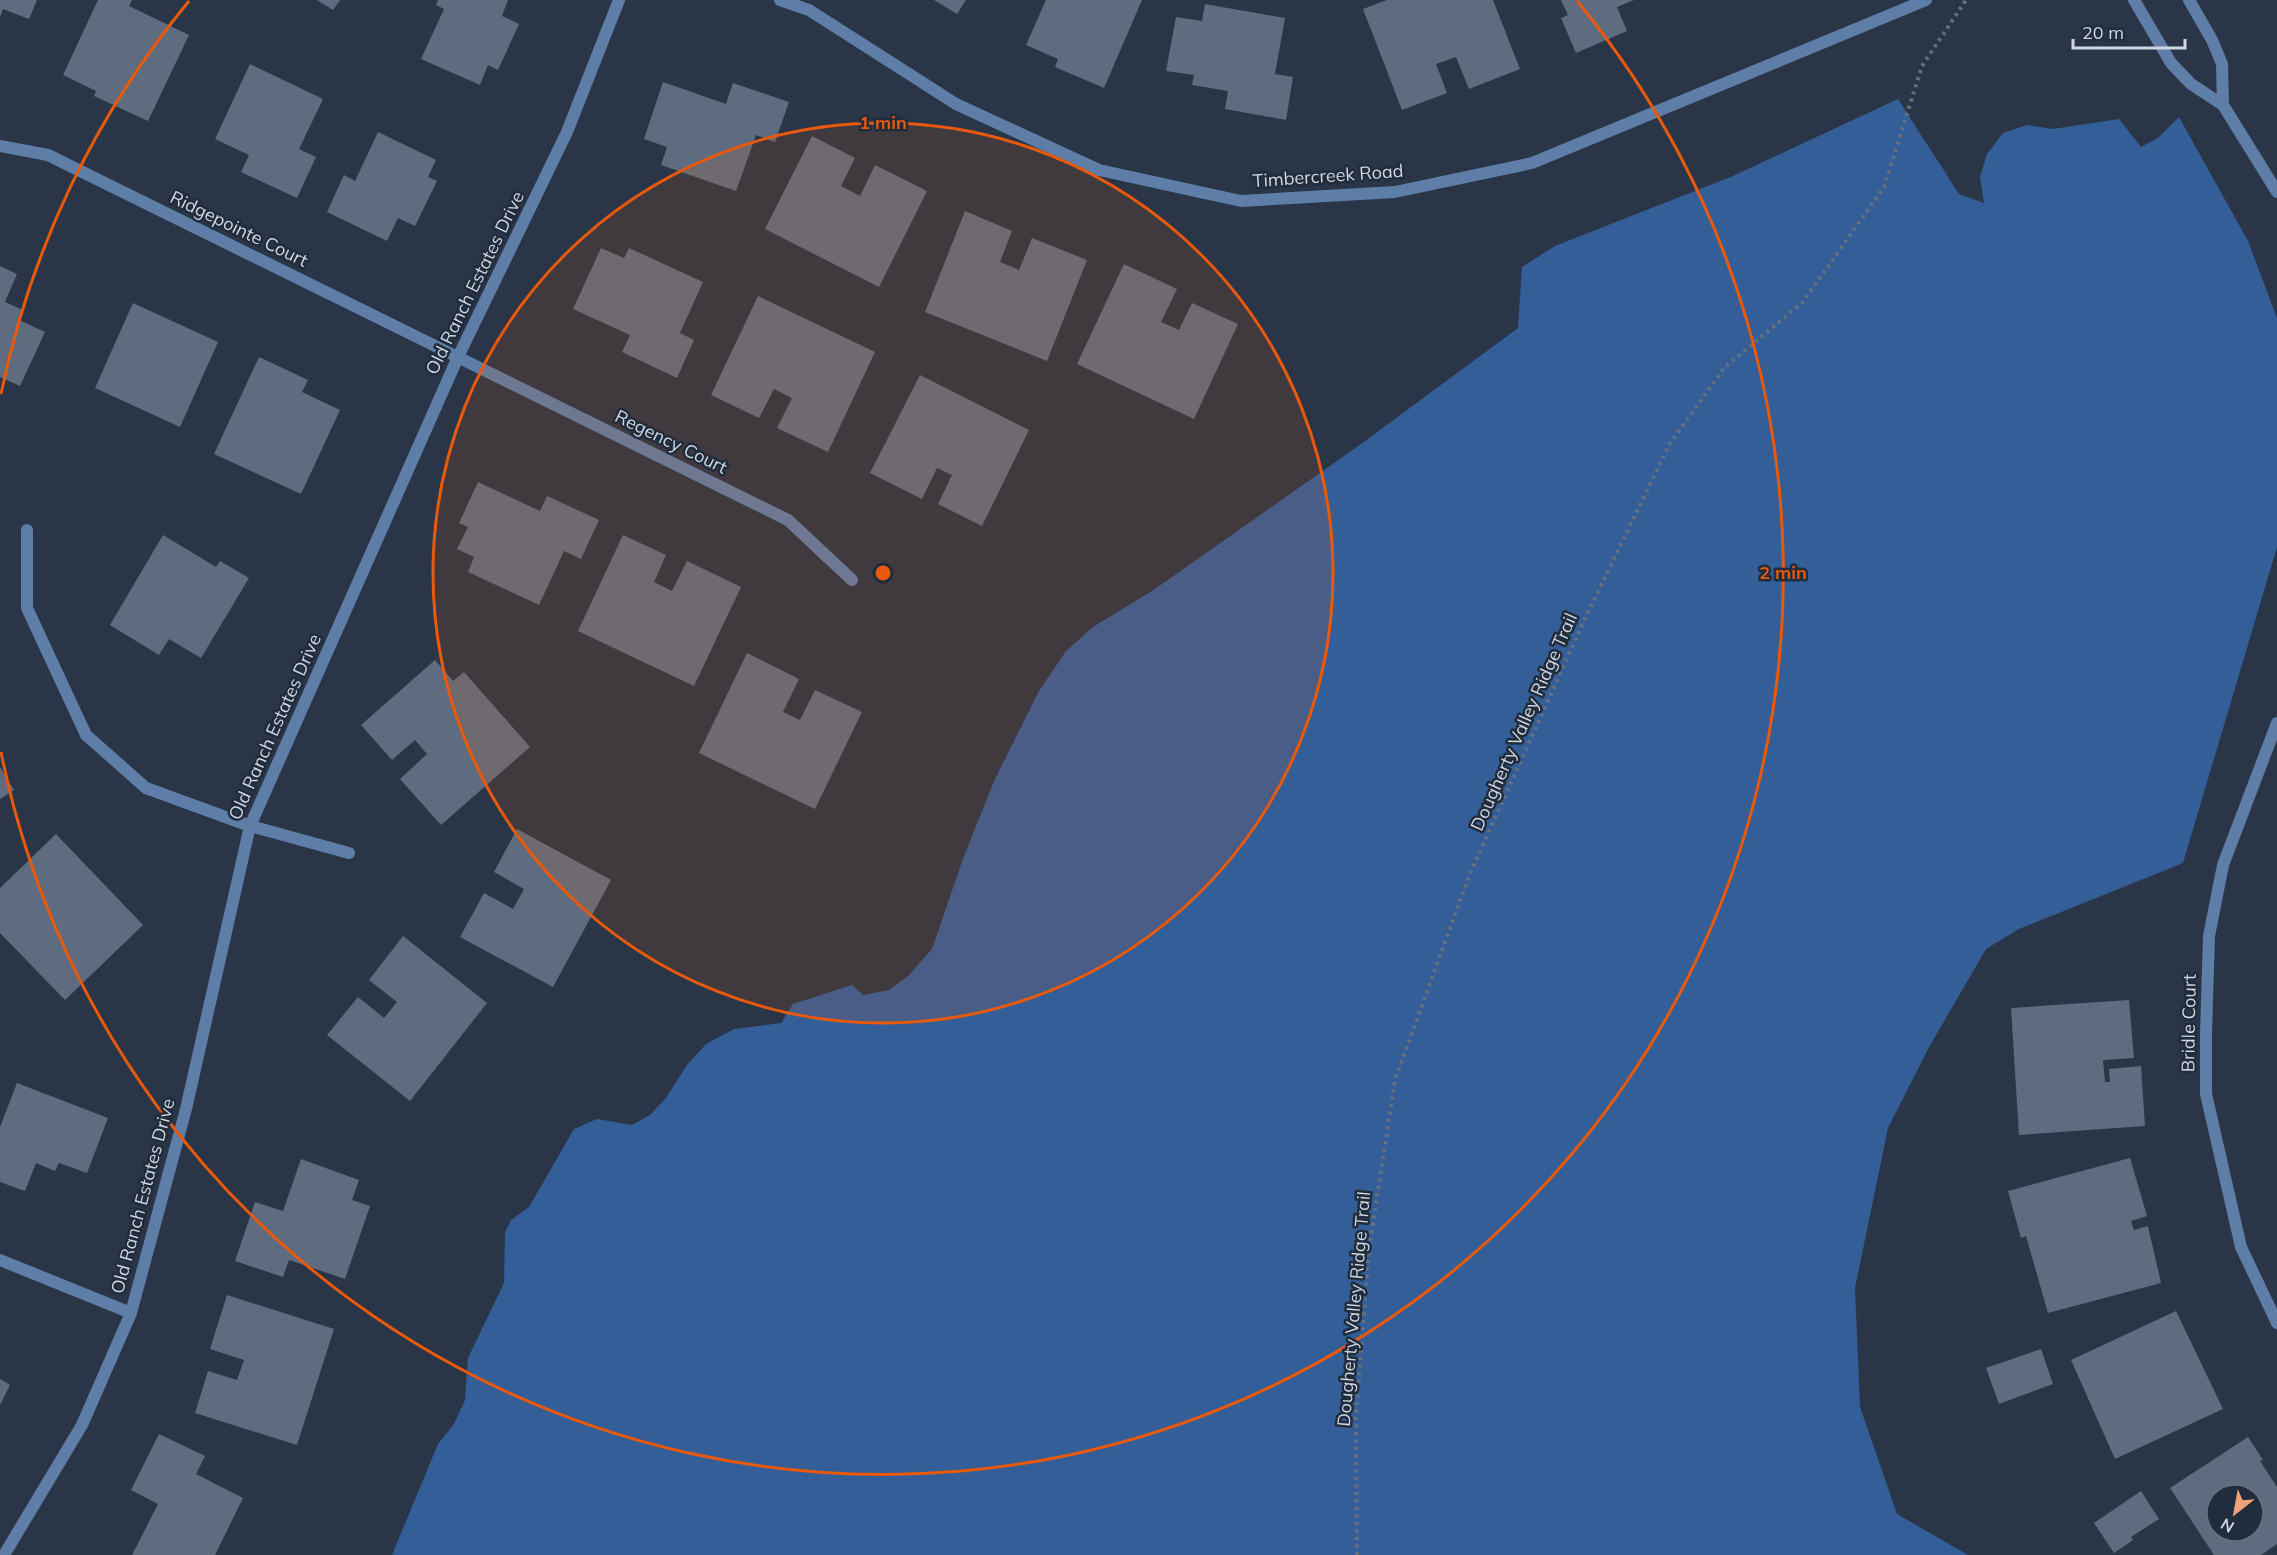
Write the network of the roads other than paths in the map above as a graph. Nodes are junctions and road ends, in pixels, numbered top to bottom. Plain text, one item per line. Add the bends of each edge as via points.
1 (619, 0) edge
2 (780, 0) edge
3 (1926, 0) edge
4 (2134, 0) edge
5 (2189, 0) edge
6 (2223, 105) junction
7 (0, 146) edge
8 (2277, 192) edge
9 (458, 357) junction
10 (27, 530) dead end
11 (852, 580) dead end
12 (2277, 723) edge
13 (250, 826) junction
14 (349, 853) dead end
15 (0, 1260) edge
16 (131, 1313) junction
17 (2277, 1323) edge
18 (4, 1555) edge

1 - 9 street, Old Ranch Estates Drive via 567,132
2 - 3 street, Timbercreek Road via 809,10 957,104 1099,170 1241,201 1395,192 1532,163
4 - 6 street via 2171,63 2191,84
5 - 6 street via 2222,64
6 - 8 street
7 - 9 street, Ridgepointe Court via 48,155
9 - 11 street, Regency Court via 788,520
9 - 13 street, Old Ranch Estates Drive
10 - 13 street via 27,608 86,735 146,788
12 - 17 street, Bridle Court via 2223,865 2209,936 2206,1033 2206,1094 2241,1247
13 - 14 street
13 - 16 street, Old Ranch Estates Drive via 186,1109
15 - 16 street
16 - 18 street, Old Ranch Estates Drive via 81,1425

